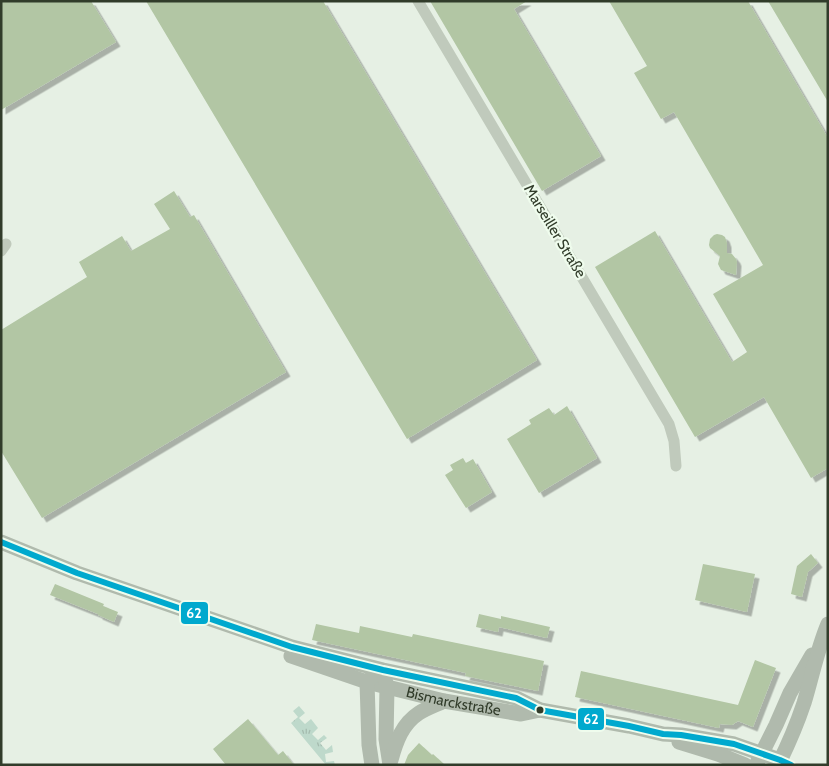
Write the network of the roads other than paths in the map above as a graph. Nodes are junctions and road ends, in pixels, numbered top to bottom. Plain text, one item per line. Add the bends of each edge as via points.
1 (418, 1) edge
2 (676, 466) dead end
3 (1, 542) edge
4 (828, 624) edge
5 (233, 626) junction
6 (820, 643) junction
7 (381, 670) junction
8 (367, 682) junction
9 (387, 687) junction
10 (444, 701) junction
11 (540, 710) junction
12 (662, 734) junction
13 (758, 759) edge
14 (783, 763) edge
15 (390, 764) edge
16 (372, 765) edge
17 (745, 765) edge

1 - 2 street, Marseiller Straße via 669,424
3 - 5 street, Bismarckstraße via 77,573
4 - 6 street
5 - 7 street, Bismarckstraße via 292,647
5 - 8 street, Bismarckstraße via 252,642
6 - 13 street via 790,693
6 - 14 street via 804,704
7 - 8 street
7 - 9 street
7 - 11 street, Bismarckstraße via 516,698
8 - 9 street, Bismarckstraße
8 - 16 street
9 - 10 street, Bismarckstraße
9 - 15 street via 386,739
10 - 11 street, Bismarckstraße via 521,714
10 - 15 street via 408,722
11 - 12 street, Bismarckstraße
12 - 13 street, Bismarckstraße via 734,744
12 - 17 street, Bismarckstraße
13 - 14 street, Bismarckstraße

